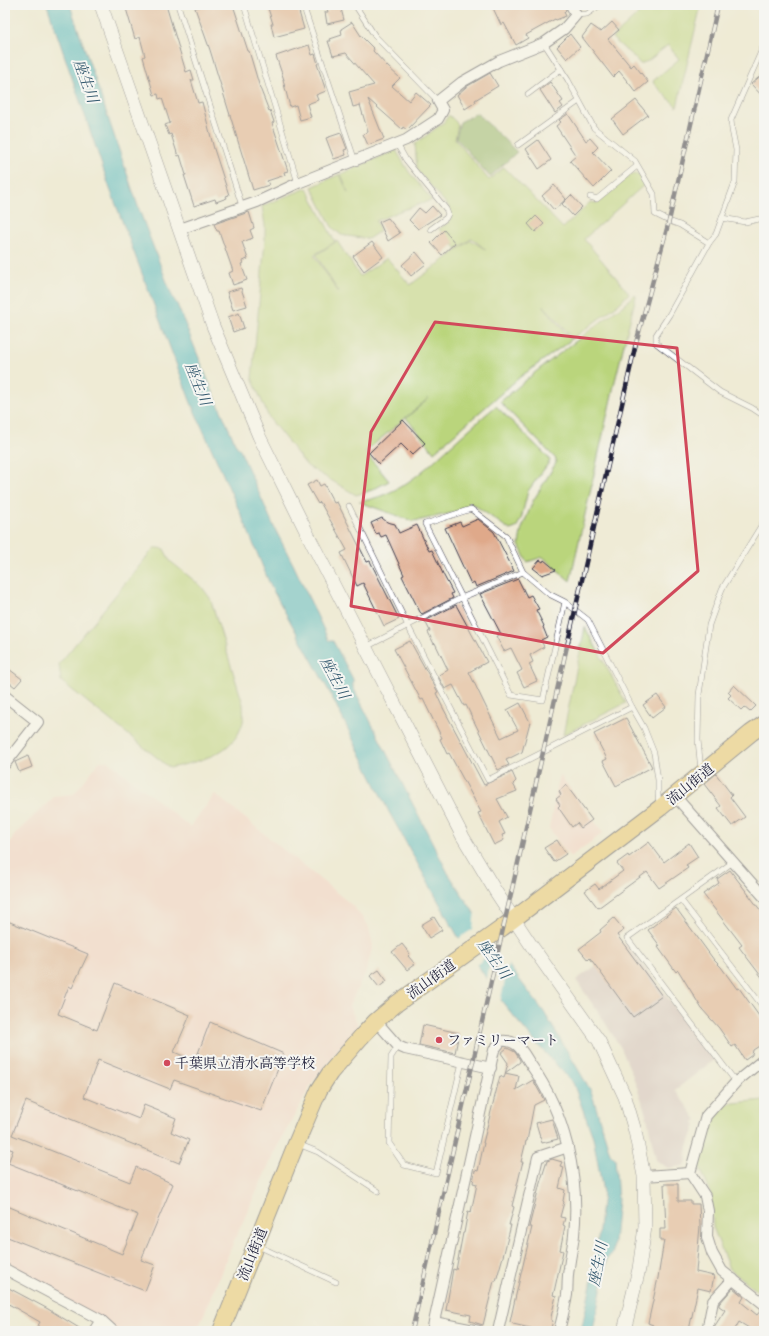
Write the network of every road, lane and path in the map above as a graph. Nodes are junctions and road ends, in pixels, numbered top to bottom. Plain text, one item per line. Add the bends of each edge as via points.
1 (101, 5) edge
2 (178, 5) edge
3 (244, 5) edge
4 (303, 5) edge
5 (355, 5) edge
6 (571, 5) edge
7 (600, 5) edge
8 (576, 15) junction
9 (544, 43) junction
10 (764, 45) edge
11 (561, 69) junction
12 (528, 94) dead end
13 (438, 101) junction
14 (579, 101) junction
15 (397, 144) junction
16 (518, 145) dead end
17 (355, 161) junction
18 (637, 166) junction
19 (298, 183) junction
20 (590, 197) dead end
21 (242, 206) junction
22 (722, 218) junction
23 (764, 218) edge
24 (180, 229) junction
25 (431, 229) dead end
26 (709, 243) junction
27 (764, 416) edge
28 (349, 506) dead end
29 (764, 521) edge
30 (523, 572) junction
31 (461, 598) junction
32 (565, 602) junction
33 (408, 626) junction
34 (366, 647) junction
35 (5, 696) edge
36 (632, 706) junction
37 (764, 724) edge
38 (5, 764) edge
39 (701, 775) junction
40 (675, 796) junction
41 (660, 808) junction
42 (733, 862) junction
43 (764, 897) edge
44 (681, 900) junction
45 (508, 923) junction
46 (764, 1008) edge
47 (376, 1021) junction
48 (398, 1046) junction
49 (764, 1059) edge
50 (462, 1062) junction
51 (491, 1068) junction
52 (736, 1082) junction
53 (296, 1144) junction
54 (568, 1147) junction
55 (690, 1173) junction
56 (644, 1176) junction
57 (378, 1191) dead end
58 (256, 1245) junction
59 (5, 1269) edge
60 (732, 1280) junction
61 (336, 1282) dead end
62 (764, 1304) edge
63 (101, 1320) junction
64 (433, 1326) edge
65 (94, 1331) edge
66 (113, 1331) edge
67 (221, 1331) edge
68 (479, 1331) edge
69 (498, 1331) edge
70 (559, 1331) edge
71 (624, 1331) edge
72 (707, 1331) edge

1 - 24 street
2 - 21 lane
3 - 19 lane
4 - 17 lane
5 - 13 lane via 375,36
6 - 8 street
7 - 8 lane via 587,14
8 - 9 street via 564,29
9 - 11 lane
9 - 13 street via 499,62 462,82
10 - 22 lane via 732,120 736,150 735,182
11 - 12 lane
11 - 14 lane
13 - 15 street via 443,110 438,119
14 - 16 lane
14 - 18 lane via 594,128
15 - 17 street
15 - 25 lane via 406,160 446,209 446,218
17 - 19 street
18 - 20 lane via 598,199
18 - 26 lane via 654,194 655,214 680,225
19 - 21 street
21 - 24 street
22 - 23 lane via 745,222
22 - 26 lane via 716,234
24 - 34 street via 213,326 259,436
26 - 27 lane via 656,335 656,343 720,392
28 - 33 lane
29 - 39 lane via 722,589 709,625 699,695 698,740
30 - 31 lane
30 - 31 lane via 506,536 471,509 425,524
30 - 32 lane via 549,594
31 - 32 lane via 511,696 543,700
31 - 33 lane
32 - 36 lane via 588,620
33 - 34 lane
33 - 36 lane via 488,780
34 - 45 street
35 - 38 street via 38,722
36 - 41 lane via 654,753
37 - 39 main road, 流山街道
39 - 40 main road, 流山街道
40 - 41 main road, 流山街道
40 - 42 street
41 - 45 main road, 流山街道
42 - 43 street
42 - 44 lane
44 - 46 lane
44 - 52 lane via 628,938
45 - 47 main road, 流山街道
45 - 56 street via 599,1041 609,1059 625,1097
47 - 48 street
47 - 53 main road, 流山街道 via 330,1073 319,1090
48 - 50 street
48 - 50 lane via 391,1057 389,1143 404,1165 436,1173
49 - 52 street
50 - 51 street
51 - 54 street via 494,1050 501,1041 509,1040 516,1043 538,1074 554,1105
51 - 64 street
52 - 55 street via 706,1116
53 - 57 lane via 318,1152
53 - 58 main road, 流山街道
54 - 69 street via 538,1157
54 - 70 street via 575,1199 574,1235 568,1269 567,1297
55 - 56 street
55 - 60 street via 705,1196 708,1211 707,1237 712,1253 722,1272
56 - 71 street via 644,1234 639,1269
58 - 61 lane
58 - 67 main road, 流山街道
59 - 63 street
60 - 62 street
60 - 72 street via 713,1301
63 - 65 street
63 - 66 street
64 - 68 street

